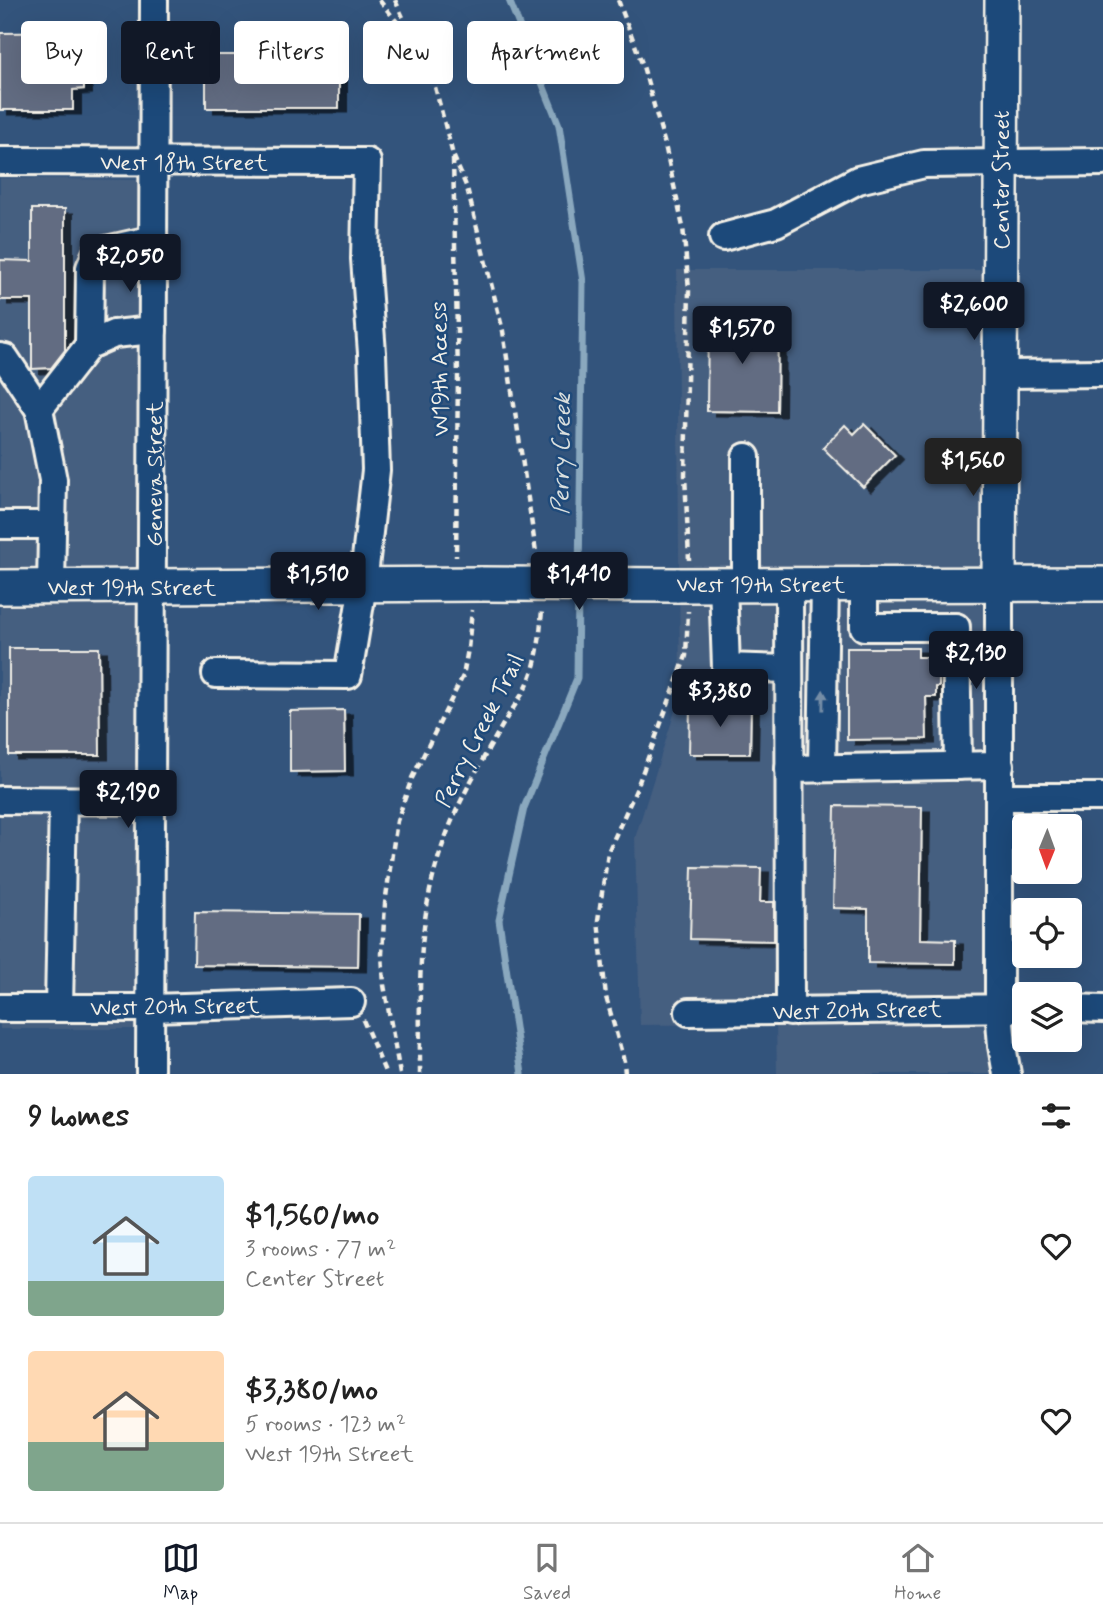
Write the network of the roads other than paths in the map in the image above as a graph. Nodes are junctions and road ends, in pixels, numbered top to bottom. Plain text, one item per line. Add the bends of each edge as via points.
1 (154, 0) edge
2 (1002, 0) edge
3 (0, 161) edge
4 (153, 162) junction
5 (1001, 162) junction
6 (1103, 162) edge
7 (723, 237) dead end
8 (154, 239) junction
9 (153, 330) junction
10 (89, 345) junction
11 (0, 357) edge
12 (1103, 373) edge
13 (1001, 374) junction
14 (38, 409) junction
15 (746, 457) dead end
16 (0, 525) edge
17 (52, 526) junction
18 (734, 584) junction
19 (789, 584) junction
20 (825, 584) junction
21 (864, 584) junction
22 (1103, 584) edge
23 (363, 585) junction
24 (999, 585) junction
25 (0, 587) edge
26 (51, 587) junction
27 (154, 587) junction
28 (789, 631) junction
29 (824, 632) junction
30 (789, 669) junction
31 (216, 674) dead end
32 (1000, 765) junction
33 (958, 766) junction
34 (822, 768) junction
35 (789, 769) junction
36 (1000, 797) junction
37 (1103, 797) edge
38 (0, 800) edge
39 (63, 801) junction
40 (152, 801) junction
41 (351, 1002) road end
42 (0, 1008) edge
43 (60, 1008) junction
44 (151, 1008) junction
45 (1011, 1008) edge
46 (1082, 1009) edge
47 (1103, 1009) edge
48 (690, 1012) dead end
49 (790, 1012) junction
50 (150, 1074) edge
51 (1007, 1074) edge

1 - 4 street, Geneva Street
2 - 5 main road, Center Street
3 - 4 street, West 18th Street
4 - 8 street, Geneva Street
4 - 23 street, West 18th Street via 367,162 365,259 376,470
5 - 6 street
5 - 7 street via 925,164 858,180 776,223
5 - 13 main road, Center Street
8 - 9 street, Geneva Street
8 - 10 street via 97,252 90,268
9 - 10 street via 114,334
9 - 27 street, Geneva Street
10 - 14 street
11 - 14 street
12 - 13 street
13 - 24 main road, Center Street
14 - 17 street via 53,480
15 - 18 street
16 - 17 street
17 - 26 street
18 - 19 main road, West 19th Street
18 - 23 main road, West 19th Street, bridge
18 - 30 street via 726,667
19 - 20 main road, West 19th Street
19 - 28 street
20 - 21 main road, West 19th Street
20 - 29 street
21 - 24 main road, West 19th Street
21 - 33 street via 864,627 956,626
22 - 24 main road, West 19th Street
23 - 27 main road, West 19th Street
23 - 31 street via 348,675
24 - 32 street, Center Street
25 - 26 main road, West 19th Street
26 - 27 main road, West 19th Street
27 - 40 street, Geneva Street
28 - 29 street
28 - 30 street
34 -> 29 street
30 - 35 street
32 - 33 street
32 - 36 street, Center Street
33 - 34 street
34 - 35 street
35 - 49 street
36 - 37 street
36 - 45 street, Center Street
38 - 39 street
39 - 40 street
39 - 43 street
40 - 44 street, Geneva Street
41 - 44 street, West 20th Street
42 - 43 street, West 20th Street
43 - 44 street, West 20th Street
44 - 50 street, Geneva Street
45 - 49 street, West 20th Street
45 - 51 street, Center Street via 1002,1046
46 - 47 street
48 - 49 street, West 20th Street

